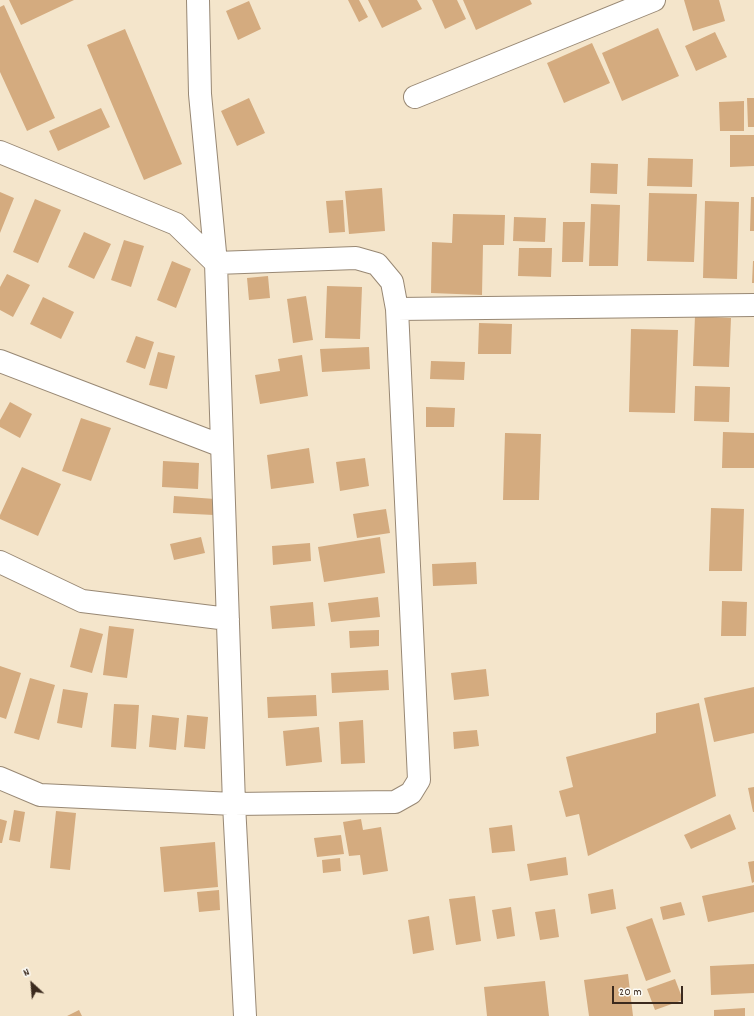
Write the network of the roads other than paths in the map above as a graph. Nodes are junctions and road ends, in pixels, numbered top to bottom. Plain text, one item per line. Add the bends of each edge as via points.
1 (198, 0) edge
2 (654, 0) edge
3 (415, 97) dead end
4 (0, 152) edge
5 (216, 263) junction
6 (754, 305) edge
7 (396, 309) junction
8 (0, 361) edge
9 (222, 446) junction
10 (0, 562) edge
11 (228, 619) junction
12 (0, 778) edge
13 (234, 804) junction
14 (245, 1016) edge

1 - 5 street via 200,94
2 - 3 street
4 - 5 street via 176,224
5 - 7 street via 356,258 377,264 392,282
5 - 9 street
6 - 7 street
7 - 13 street via 419,780 411,794 395,802
8 - 9 street
9 - 11 street
10 - 11 street via 82,602
11 - 13 street
12 - 13 street via 40,795
13 - 14 street

